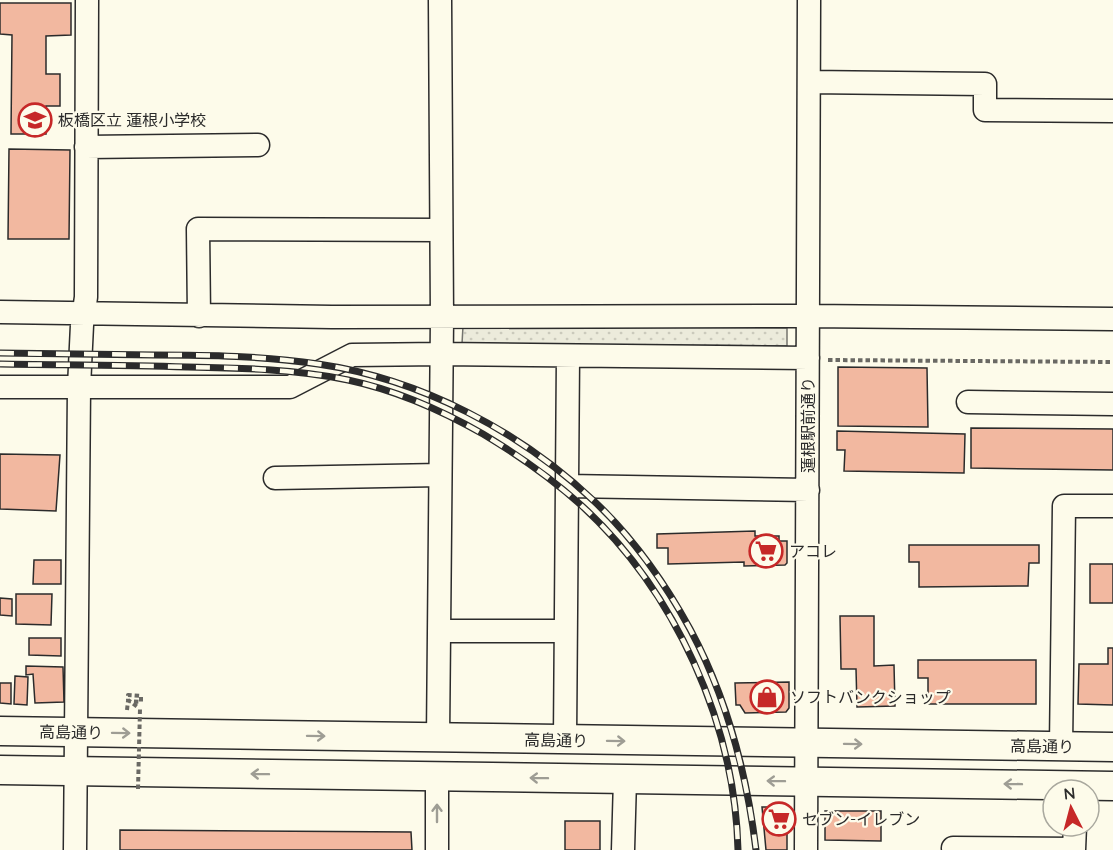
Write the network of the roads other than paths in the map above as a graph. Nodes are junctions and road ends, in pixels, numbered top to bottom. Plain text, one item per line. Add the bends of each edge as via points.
1 (87, 0) edge
2 (440, 0) edge
3 (810, 0) edge
4 (809, 82) junction
5 (1113, 111) edge
6 (258, 145) dead end
7 (86, 147) junction
8 (440, 230) junction
9 (0, 312) edge
10 (83, 312) junction
11 (199, 316) junction
12 (808, 316) junction
13 (442, 318) junction
14 (1113, 320) edge
15 (441, 354) junction
16 (568, 356) junction
17 (818, 359) junction
18 (0, 387) edge
19 (78, 387) junction
20 (968, 402) dead end
21 (1113, 404) edge
22 (440, 476) junction
23 (275, 478) dead end
24 (567, 486) junction
25 (808, 490) junction
26 (1113, 506) edge
27 (439, 631) junction
28 (566, 631) junction
29 (0, 731) edge
30 (77, 732) junction
31 (438, 738) junction
32 (565, 740) junction
33 (806, 744) junction
34 (1061, 747) junction
35 (1113, 747) edge
36 (0, 770) edge
37 (75, 771) junction
38 (437, 776) junction
39 (625, 779) junction
40 (806, 781) junction
41 (1041, 787) edge
42 (953, 848) dead end
43 (75, 850) edge
44 (437, 850) edge
45 (623, 850) edge
46 (806, 850) edge
47 (1074, 850) edge

1 - 7 street
2 - 8 street
3 - 4 street, 蓮根駅前通り
4 - 5 street via 985,84 985,110
4 - 12 street, 蓮根駅前通り
6 - 7 street
7 - 10 street
8 - 11 street via 198,229
8 - 13 street
9 - 10 street
10 - 11 street
10 - 19 street
11 - 13 street
12 - 13 street
12 - 14 street
12 - 17 street, 蓮根駅前通り
13 - 15 street
15 - 16 street
15 - 19 street via 352,355 290,387
15 - 22 street
16 - 17 street
16 - 24 street
17 - 25 street, 蓮根駅前通り
18 - 19 street
19 - 30 street
20 - 21 street
22 - 23 street
22 - 27 street
24 - 25 street
24 - 28 street
25 - 33 street, 蓮根駅前通り
26 - 34 street via 1064,506
27 - 28 street
27 - 31 street
28 - 32 street
29 - 30 main road, 高島通り
30 -> 31 main road, 高島通り
30 - 37 street
31 - 32 main road, 高島通り
32 -> 33 main road, 高島通り
33 -> 34 main road, 高島通り
33 - 40 street, 蓮根駅前通り
34 - 35 main road, 高島通り
36 - 37 main road
38 -> 37 main road
37 - 43 street
39 -> 38 main road
44 -> 38 street
40 -> 39 main road
39 - 45 street
41 -> 40 main road
40 - 46 street, 蓮根駅前通り
42 - 47 street

